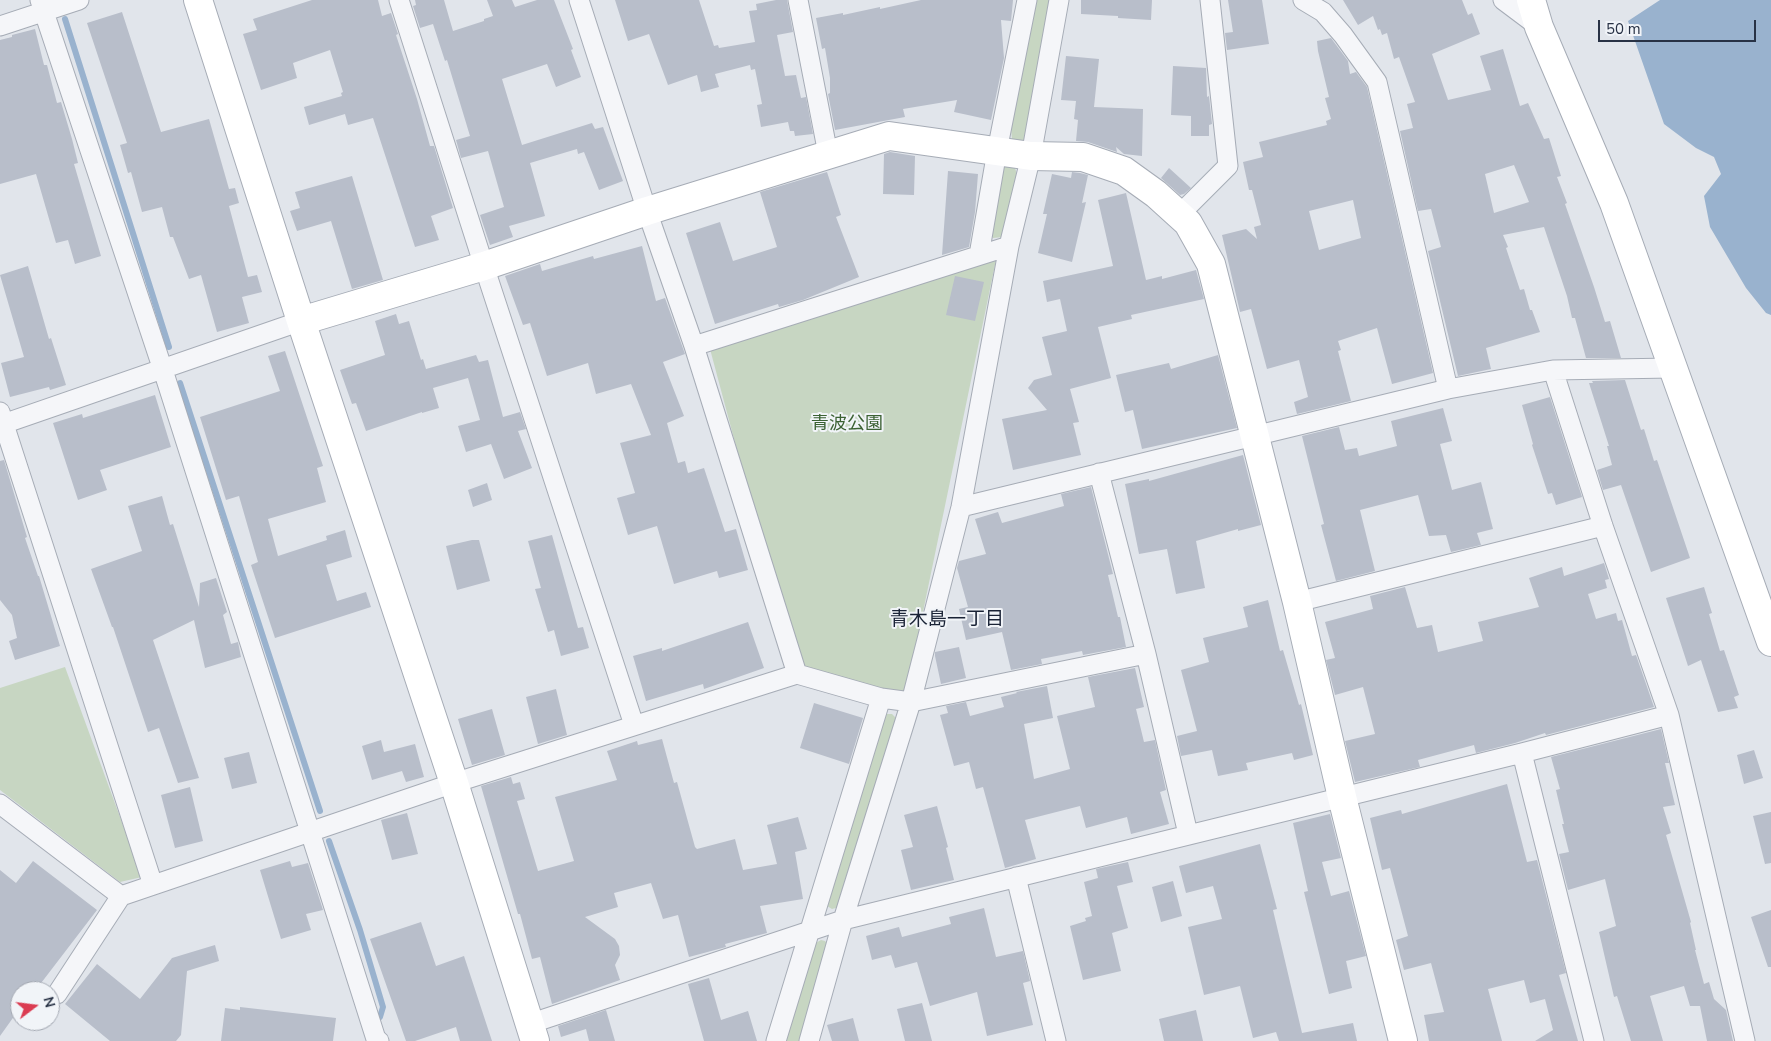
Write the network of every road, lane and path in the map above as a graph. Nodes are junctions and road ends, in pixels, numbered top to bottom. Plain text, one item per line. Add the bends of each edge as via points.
1 (79, 0) edge
2 (198, 0) edge
3 (399, 0) edge
4 (579, 0) edge
5 (798, 0) edge
6 (1027, 0) edge
7 (1059, 0) edge
8 (1210, 0) edge
9 (1303, 0) edge
10 (1503, 0) edge
11 (1530, 0) edge
12 (42, 6) edge
13 (1328, 6) edge
14 (0, 26) edge
15 (1539, 26) junction
16 (997, 151) junction
17 (828, 154) junction
18 (1031, 156) junction
19 (647, 210) junction
20 (1179, 215) junction
21 (1009, 246) junction
22 (979, 255) junction
23 (484, 266) junction
24 (301, 321) junction
25 (694, 346) junction
26 (1672, 368) junction
27 (162, 370) junction
28 (1553, 370) junction
29 (1448, 389) junction
30 (1, 421) edge
31 (1255, 435) junction
32 (1099, 473) junction
33 (961, 506) junction
34 (1603, 526) junction
35 (1297, 602) junction
36 (1771, 642) edge
37 (1146, 654) junction
38 (797, 674) junction
39 (881, 698) junction
40 (911, 702) junction
41 (1668, 715) junction
42 (634, 725) junction
43 (1522, 753) junction
44 (454, 783) junction
45 (1342, 797) junction
46 (0, 804) edge
47 (310, 831) junction
48 (1188, 834) junction
49 (1016, 877) junction
50 (153, 885) junction
51 (121, 896) junction
52 (843, 920) junction
53 (809, 931) junction
54 (60, 989) edge
55 (532, 1032) edge
56 (379, 1041) edge
57 (776, 1041) edge
58 (809, 1041) edge
59 (1056, 1041) edge
60 (1403, 1041) edge
61 (1594, 1041) edge
62 (1745, 1041) edge

1 - 12 street
2 - 24 street
3 - 23 street
4 - 19 street
5 - 17 street
6 - 16 street
7 - 18 street
8 - 20 street via 1228,166
9 - 13 street
10 - 15 street
11 - 15 street
12 - 14 street
12 - 27 street
13 - 29 street via 1343,35 1377,82
15 - 26 street via 1614,203
16 - 17 street via 889,136
16 - 18 street
16 - 22 street
17 - 19 street
18 - 20 street via 1083,157 1124,171
18 - 21 street
19 - 23 street
19 - 25 street
20 - 31 street via 1188,223 1212,264
21 - 22 street
21 - 33 street
22 - 25 street
23 - 24 street
23 - 42 street
24 - 27 street
24 - 44 street
25 - 38 street
26 - 28 street
26 - 36 street
27 - 30 street
27 - 47 street
28 - 29 street
28 - 34 street
29 - 31 street
30 - 50 street
31 - 32 street
31 - 35 street
32 - 33 street
32 - 37 street
33 - 40 street
34 - 35 street
34 - 41 street
35 - 45 street
37 - 40 street
37 - 48 street
38 - 39 street
38 - 42 street
39 - 40 street
39 - 53 street
40 - 52 street
41 - 43 street
41 - 62 street
42 - 44 street
43 - 45 street
43 - 61 street
44 - 47 street
44 - 55 street
45 - 48 street
45 - 60 street
46 - 51 street
47 - 50 street
47 - 56 street via 376,1040
48 - 49 street
49 - 52 street
49 - 59 street
50 - 51 street
51 - 54 street
52 - 53 street
52 - 58 street
53 - 55 street
53 - 57 street

